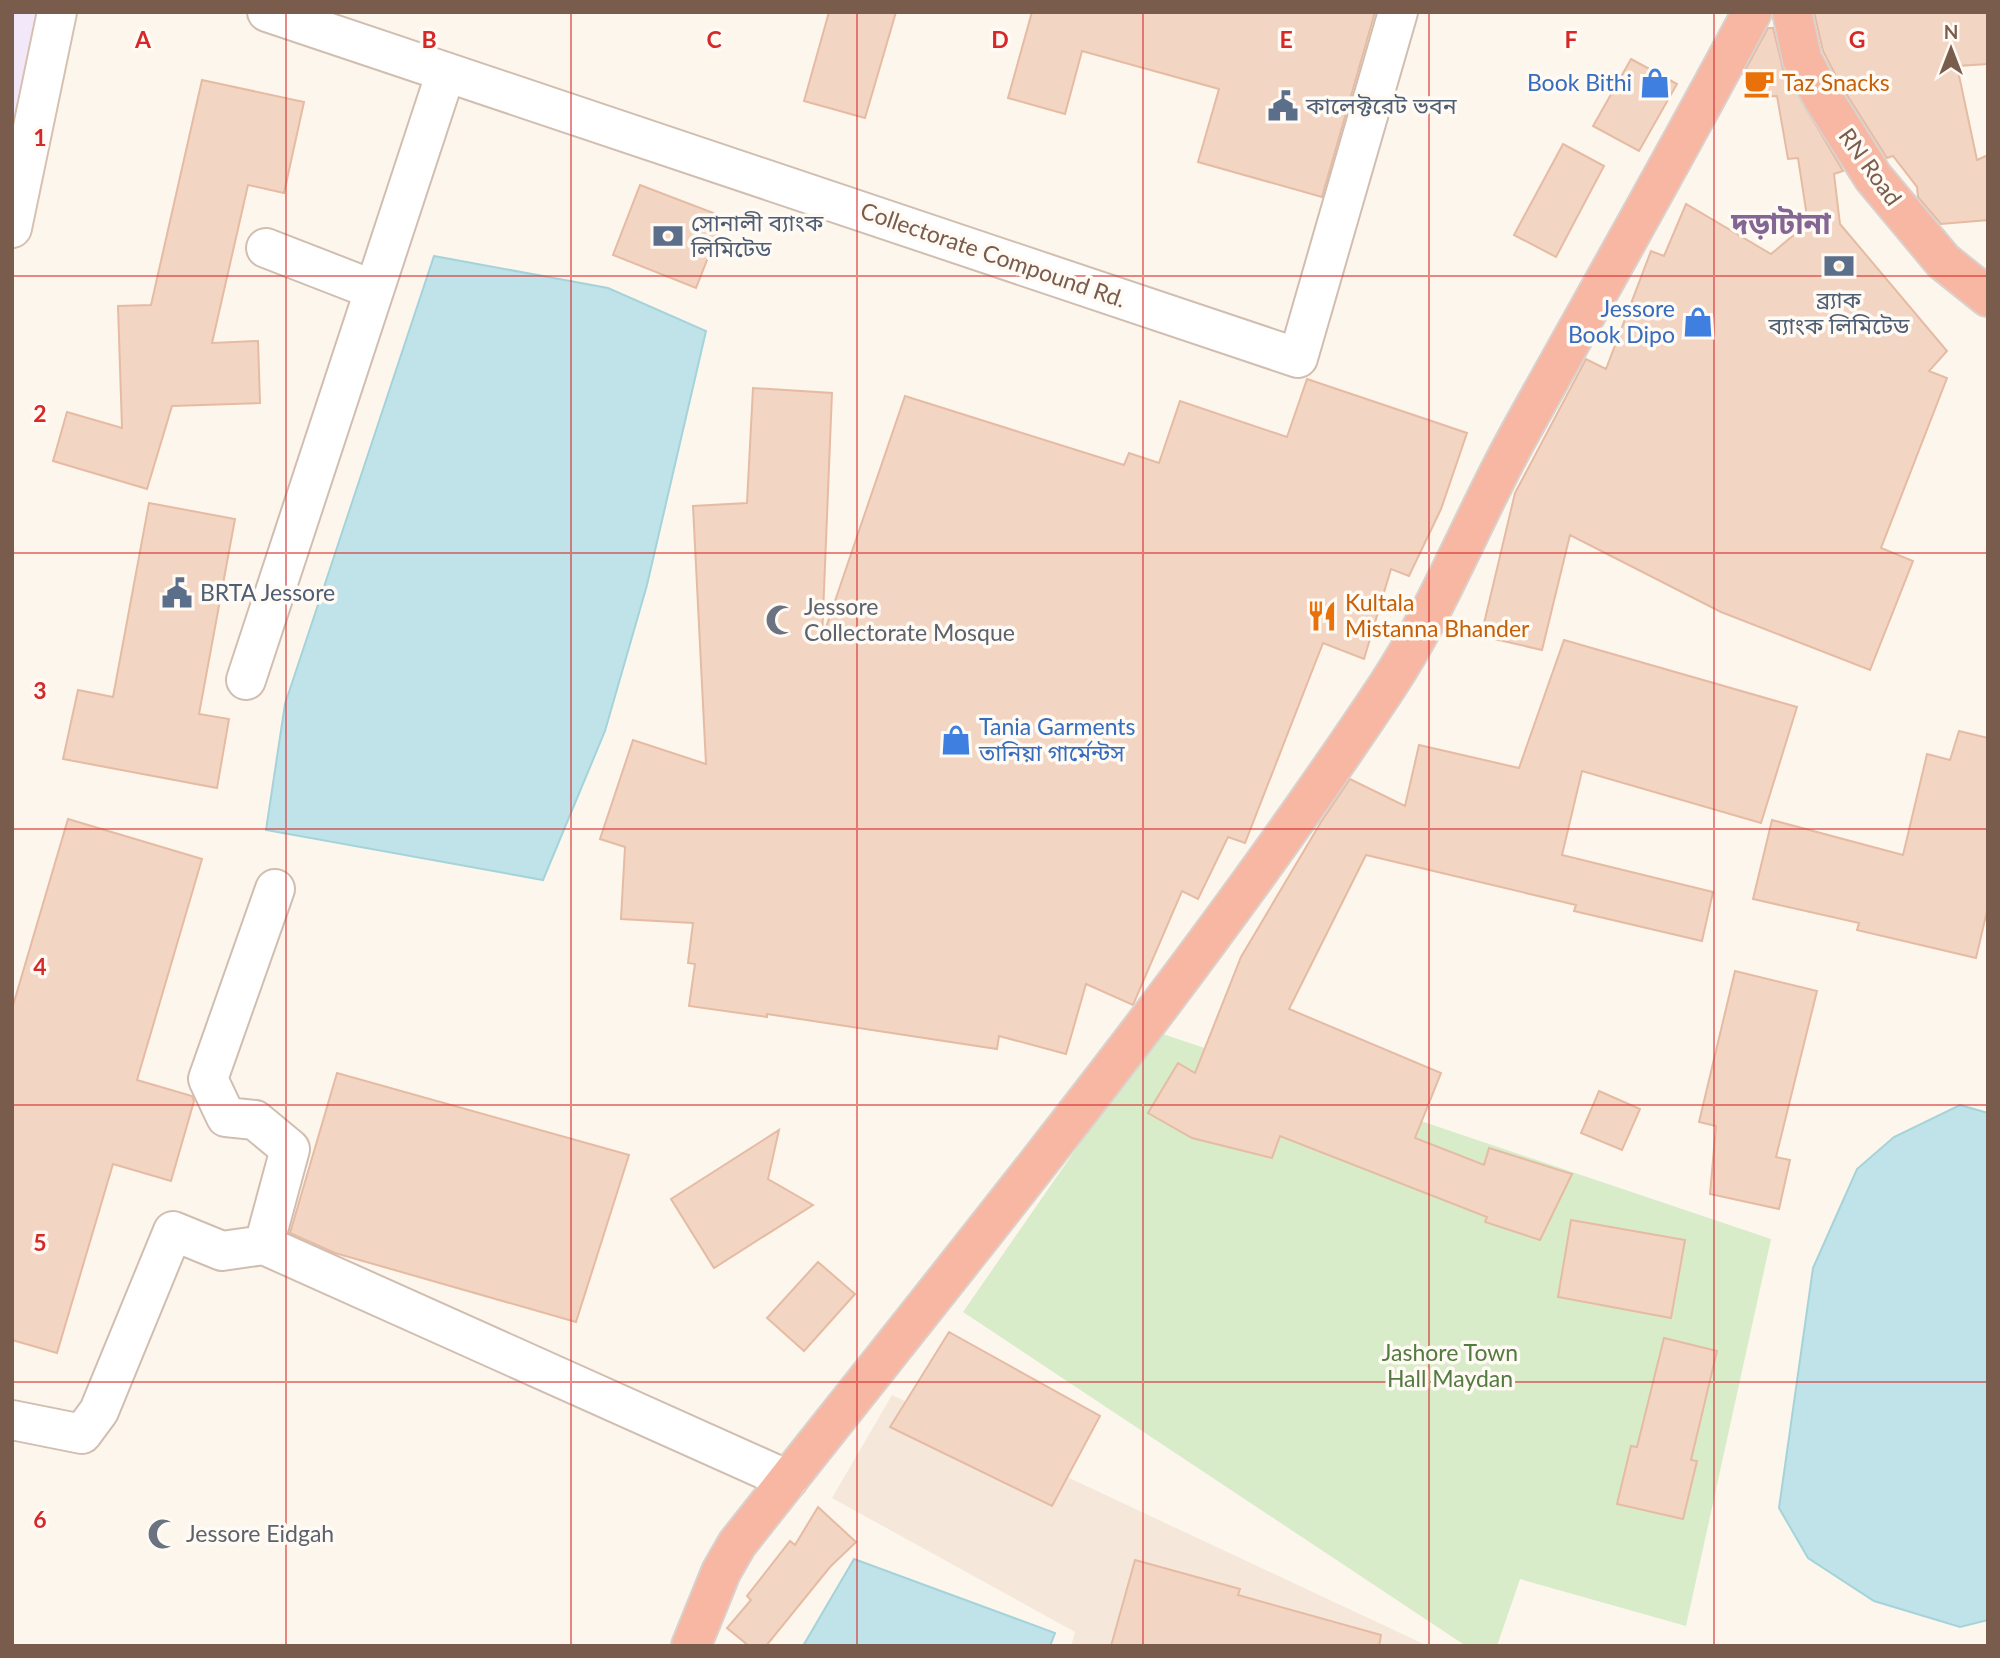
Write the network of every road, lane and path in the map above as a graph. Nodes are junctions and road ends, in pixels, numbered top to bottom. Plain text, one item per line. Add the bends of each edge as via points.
1 (58, 12) edge
2 (267, 12) edge
3 (1398, 12) edge
4 (1752, 12) edge
5 (1792, 12) edge
6 (446, 72) junction
7 (12, 228) edge
8 (266, 248) dead end
9 (374, 290) junction
10 (1988, 297) edge
11 (246, 680) dead end
12 (275, 889) dead end
13 (264, 1245) junction
14 (12, 1420) edge
15 (788, 1480) junction
16 (691, 1646) edge

1 - 7 street
2 - 6 street, Collectorate Compound Rd.
3 - 6 street, Collectorate Compound Rd. via 1298,358
4 - 15 highway via 1515,442 1389,684 1154,1011
5 - 10 highway, RN Road via 1802,59 1873,177 1943,261
6 - 9 street
8 - 9 street
9 - 11 street
12 - 13 street via 208,1079 226,1117 255,1120 290,1149
13 - 14 street via 222,1251 173,1231 99,1411 82,1434
13 - 15 street
15 - 16 highway via 737,1544

